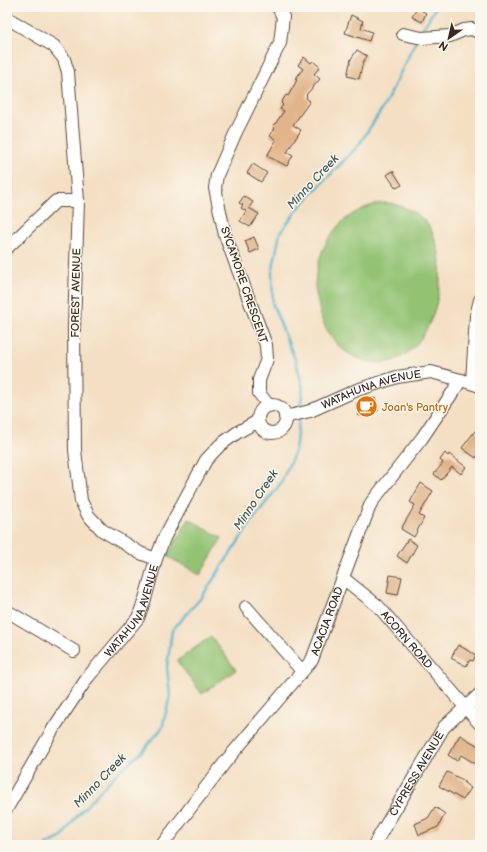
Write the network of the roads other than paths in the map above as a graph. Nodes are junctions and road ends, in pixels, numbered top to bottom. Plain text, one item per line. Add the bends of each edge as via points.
1 (278, 7) edge
2 (7, 18) edge
3 (480, 33) edge
4 (413, 36) dead end
5 (78, 201) junction
6 (7, 248) edge
7 (480, 300) edge
8 (471, 383) edge
9 (269, 406) junction
10 (295, 414) junction
11 (258, 421) junction
12 (156, 559) junction
13 (343, 578) junction
14 (246, 607) dead end
15 (7, 611) edge
16 (74, 652) dead end
17 (302, 671) junction
18 (480, 694) edge
19 (465, 708) junction
20 (480, 724) edge
21 (7, 808) edge
22 (162, 845) edge
23 (374, 845) edge

1 - 9 street, SYCAMORE CRESCENT via 283,17 280,43 235,134 217,175 216,188 225,235 266,345 267,359 259,380 259,393
2 - 5 street, FOREST AVENUE via 54,46 64,59 68,72
3 - 4 street via 472,29 450,36
5 - 6 street via 56,201
5 - 12 street, FOREST AVENUE via 74,328 75,450 80,501 88,515 102,530 140,553
7 - 8 street via 476,316
8 - 10 street, WATAHUNA AVENUE via 431,372 397,377
8 - 13 street, ACACIA ROAD via 422,438 371,503
9 - 10 street
9 - 11 street via 260,412
10 - 11 street via 275,433 266,432
11 - 12 street, WATAHUNA AVENUE via 220,445 206,460 164,538
12 - 21 street, WATAHUNA AVENUE via 138,618 88,677 53,729
13 - 17 street, ACACIA ROAD via 312,660
13 - 19 street, ACORN ROAD via 378,606
14 - 17 street
15 - 16 street
17 - 22 street, ACACIA ROAD via 226,761
18 - 19 street, CYPRESS AVENUE
19 - 20 street, ACORN ROAD
19 - 23 street, CYPRESS AVENUE via 444,727

